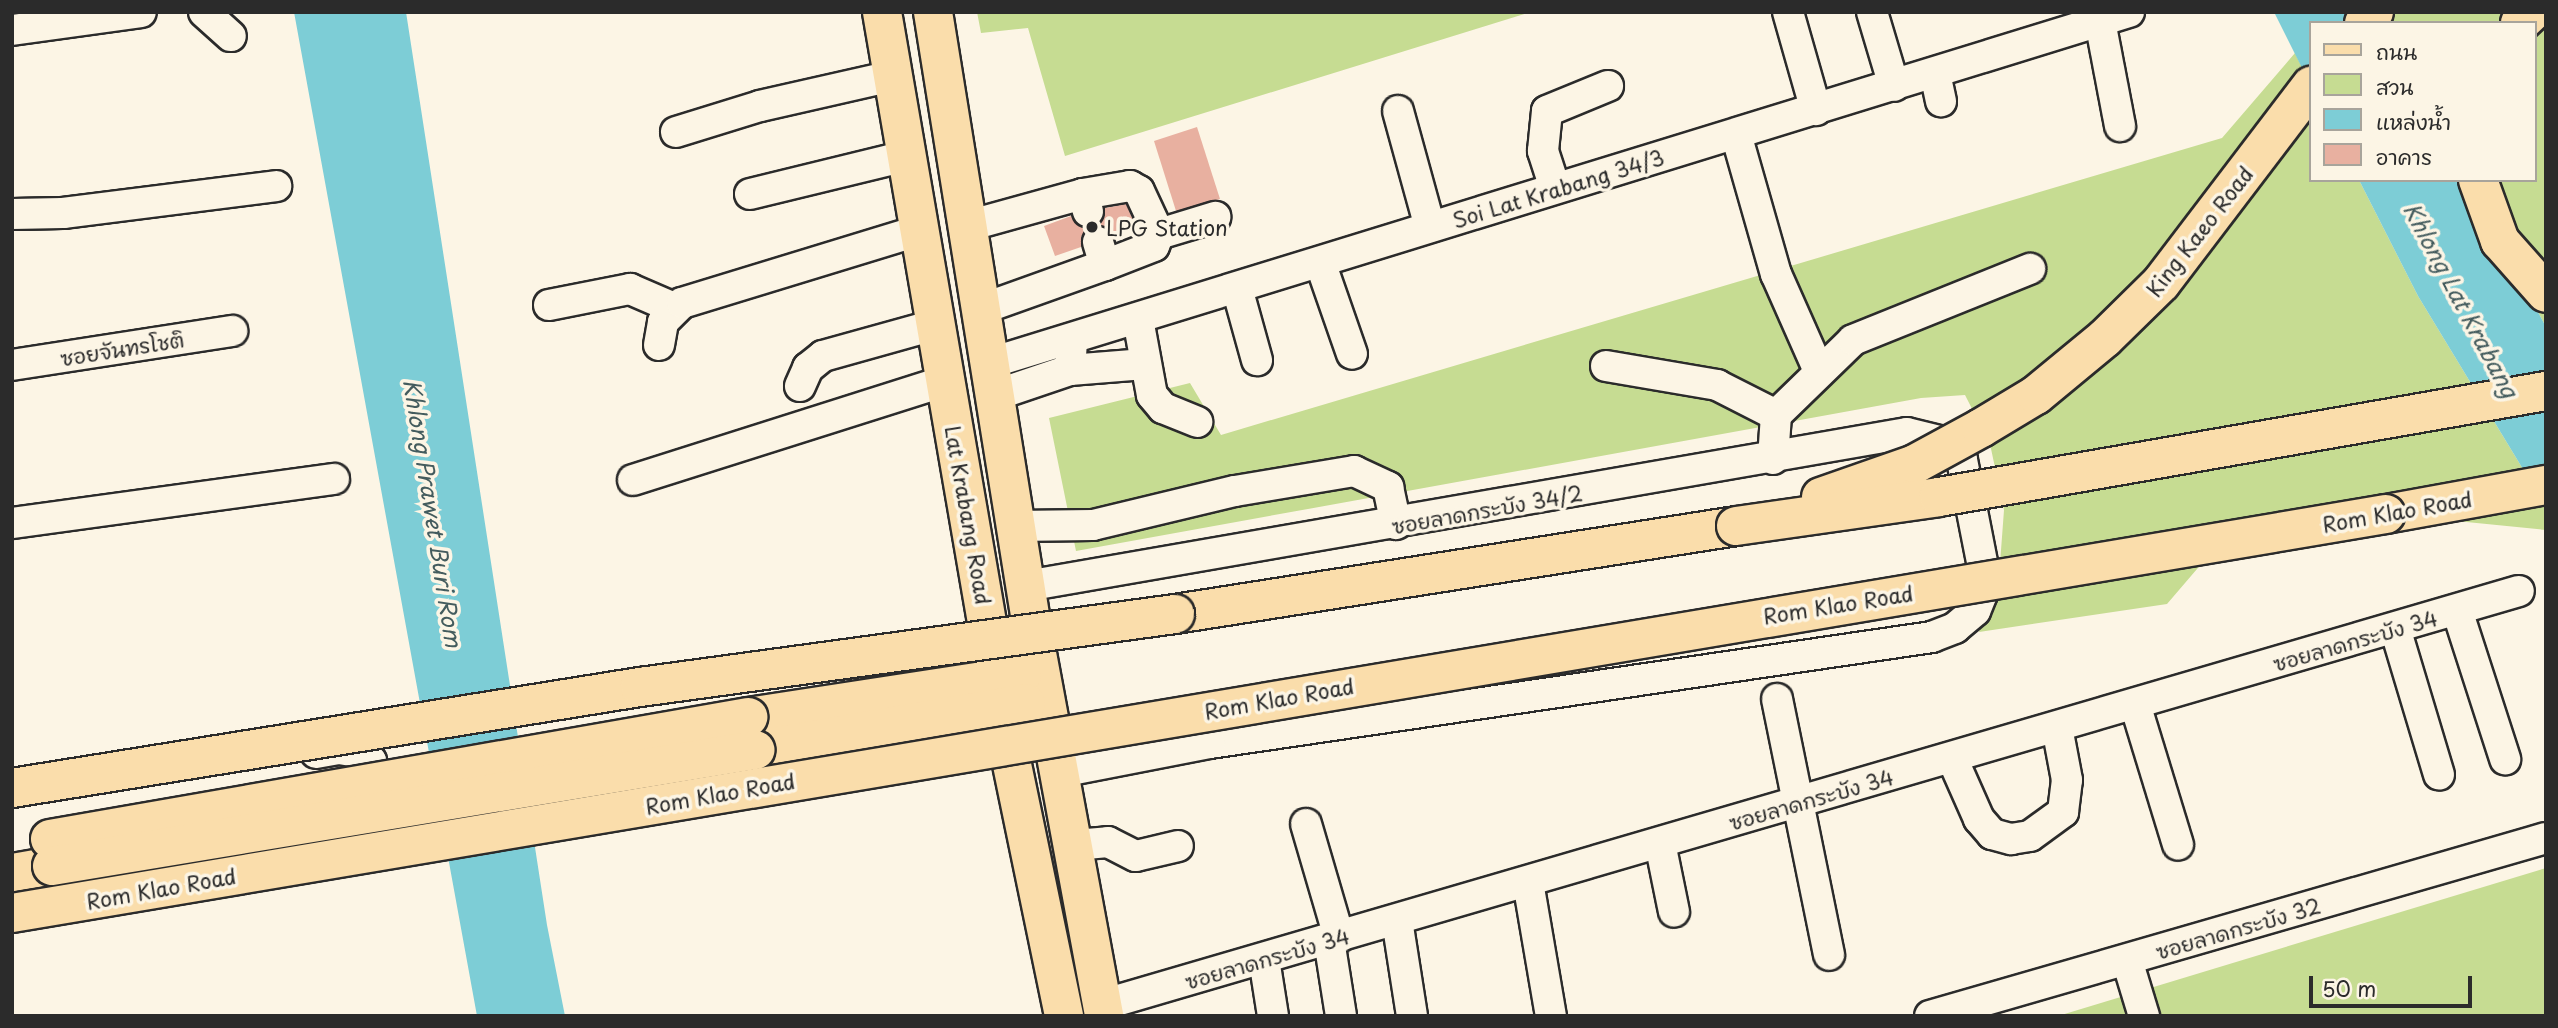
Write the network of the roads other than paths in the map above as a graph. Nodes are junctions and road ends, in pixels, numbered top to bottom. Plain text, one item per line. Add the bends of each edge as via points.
1 (141, 12) edge
2 (204, 12) edge
3 (882, 12) edge
4 (933, 12) edge
5 (1788, 12) edge
6 (1872, 12) edge
7 (2129, 12) edge
8 (2100, 21) junction
9 (12, 30) edge
10 (230, 36) dead end
11 (892, 76) junction
12 (1608, 86) dead end
13 (1894, 86) junction
14 (2310, 87) edge
15 (1816, 110) junction
16 (1398, 111) dead end
17 (2120, 126) dead end
18 (676, 132) dead end
19 (1736, 134) junction
20 (906, 156) junction
21 (2479, 182) edge
22 (276, 186) dead end
23 (1555, 188) junction
24 (750, 194) dead end
25 (12, 214) edge
26 (1215, 217) dead end
27 (964, 227) junction
28 (1430, 228) junction
29 (918, 231) junction
30 (1159, 234) junction
31 (1320, 262) junction
32 (2029, 269) dead end
33 (1237, 288) junction
34 (2546, 293) edge
35 (549, 305) dead end
36 (674, 308) junction
37 (979, 310) junction
38 (1138, 319) junction
39 (934, 325) junction
40 (232, 331) dead end
41 (1072, 340) junction
42 (659, 345) dead end
43 (1352, 354) dead end
44 (1257, 360) dead end
45 (1144, 364) junction
46 (12, 365) edge
47 (1606, 366) dead end
48 (1070, 370) junction
49 (1819, 372) junction
50 (990, 380) junction
51 (945, 381) junction
52 (800, 386) dead end
53 (2546, 391) edge
54 (1776, 415) junction
55 (1197, 422) dead end
56 (1773, 458) junction
57 (334, 479) dead end
58 (633, 480) dead end
59 (2546, 485) edge
60 (2546, 511) edge
61 (2386, 514) junction
62 (12, 523) edge
63 (1396, 524) junction
64 (1015, 526) junction
65 (1736, 526) junction
66 (1026, 586) junction
67 (2519, 591) dead end
68 (2457, 610) junction
69 (2395, 628) junction
70 (1043, 686) junction
71 (1000, 694) junction
72 (1777, 699) dead end
73 (2135, 704) junction
74 (2057, 727) junction
75 (1952, 758) junction
76 (2505, 759) dead end
77 (1061, 772) junction
78 (2439, 775) dead end
79 (12, 788) edge
80 (12, 803) edge
81 (1796, 803) junction
82 (1306, 824) dead end
83 (2546, 838) edge
84 (1660, 843) junction
85 (1075, 845) junction
86 (2178, 845) dead end
87 (12, 846) edge
88 (1178, 846) dead end
89 (51, 852) junction
90 (12, 873) edge
91 (1528, 882) junction
92 (1674, 912) dead end
93 (12, 913) edge
94 (1397, 920) junction
95 (12, 932) edge
96 (1334, 939) junction
97 (1829, 956) dead end
98 (1264, 959) junction
99 (2127, 960) junction
100 (1103, 1010) edge
101 (1064, 1016) edge
102 (1273, 1016) edge
103 (1341, 1016) edge
104 (1412, 1016) edge
105 (1551, 1016) edge
106 (1930, 1016) edge
107 (2144, 1016) edge

1 - 9 street
2 - 10 street
3 - 11 main road, Lat Krabang Road
4 - 27 main road, Lat Krabang Road
5 - 15 street
6 - 13 street
7 - 8 street, Soi Lat Krabang 34/3
8 - 13 street, Soi Lat Krabang 34/3 via 1938,87
8 - 17 street
11 - 18 street via 760,106
11 - 20 main road, Lat Krabang Road
12 - 23 street via 1547,111 1544,151
13 - 15 street, Soi Lat Krabang 34/3
14 - 65 main road, King Kaeo Road, bridge via 2161,283 2105,338 2036,395 1915,464
15 - 19 street, Soi Lat Krabang 34/3
16 - 28 street
19 - 23 street, Soi Lat Krabang 34/3
19 - 49 street via 1776,274
20 - 24 street
20 - 29 main road, Lat Krabang Road
21 - 34 main road via 2500,241
22 - 25 street via 63,213
23 - 28 street, Soi Lat Krabang 34/3
26 - 30 street
27 - 30 street via 1086,202 1121,187 1139,191
27 - 37 main road, Lat Krabang Road
28 - 31 street, Soi Lat Krabang 34/3
29 - 36 street
29 - 39 main road, Lat Krabang Road
30 - 37 street via 1154,246 1101,253
31 - 33 street, Soi Lat Krabang 34/3
31 - 43 street
32 - 49 street via 1853,340
33 - 38 street, Soi Lat Krabang 34/3
33 - 44 street
35 - 36 street via 630,289
36 - 42 street via 663,322
37 - 50 main road, Lat Krabang Road
38 - 41 street, Soi Lat Krabang 34/3
38 - 45 street
39 - 51 main road, Lat Krabang Road
39 - 52 street via 823,356 808,368
40 - 46 street, ซอยจันทรโชติ
41 - 48 street
41 - 50 street, Soi Lat Krabang 34/3
45 - 48 street
45 - 55 street via 1152,395 1163,408
47 - 54 street via 1717,385
48 - 50 street
49 - 54 street
50 - 64 main road, Lat Krabang Road
51 - 58 street
51 - 71 main road, Lat Krabang Road
53 - 65 main road, bridge via 1939,497
54 - 56 street
56 - 63 street, ซอยลาดกระบัง 34/2
56 - 77 street, ซอยลาดกระบัง 34/2 via 1907,433 1947,443 1962,460 1983,567 1982,594 1975,611 1955,628 1933,637 1210,743
57 - 62 street
59 - 61 main road, Rom Klao Road
60 - 61 main road via 2432,519
61 - 93 main road, Rom Klao Road, bridge
63 - 64 street via 1388,487 1354,471 1235,491 1093,525
63 - 66 street, ซอยลาดกระบัง 34/2
64 - 66 main road, Lat Krabang Road
65 - 79 main road, bridge via 1175,614 640,688
66 - 70 main road, Lat Krabang Road
67 - 68 street, ซอยลาดกระบัง 34
68 - 69 street, ซอยลาดกระบัง 34
68 - 76 street
69 - 73 street, ซอยลาดกระบัง 34
69 - 78 street
70 - 71 main road, Rom Klao Road
70 - 77 main road, Lat Krabang Road
71 - 89 main road, Rom Klao Road, bridge
71 - 101 main road, Lat Krabang Road
72 - 81 street
73 - 74 street, ซอยลาดกระบัง 34
73 - 86 street
74 - 75 street, ซอยลาดกระบัง 34
74 - 75 street via 2067,780 2063,812 2030,836 2011,839 1992,834 1979,819
75 - 81 street, ซอยลาดกระบัง 34
77 - 85 main road, Lat Krabang Road
80 - 95 street via 340,749 359,752 371,761 383,834 374,852 356,863
81 - 84 street, ซอยลาดกระบัง 34
81 - 97 street
82 - 96 street
83 - 99 street, ซอยลาดกระบัง 32
84 - 91 street, ซอยลาดกระบัง 34
84 - 92 street
85 - 88 street via 1108,842 1136,856
85 - 100 main road, Lat Krabang Road
87 - 89 main road, Rom Klao Road
89 - 90 main road, Rom Klao Road
91 - 94 street, ซอยลาดกระบัง 34
91 - 105 street
94 - 96 street, ซอยลาดกระบัง 34
94 - 104 street
96 - 98 street, ซอยลาดกระบัง 34
96 - 103 street
98 - 100 street, ซอยลาดกระบัง 34
98 - 102 street
99 - 106 street, ซอยลาดกระบัง 32
99 - 107 street

